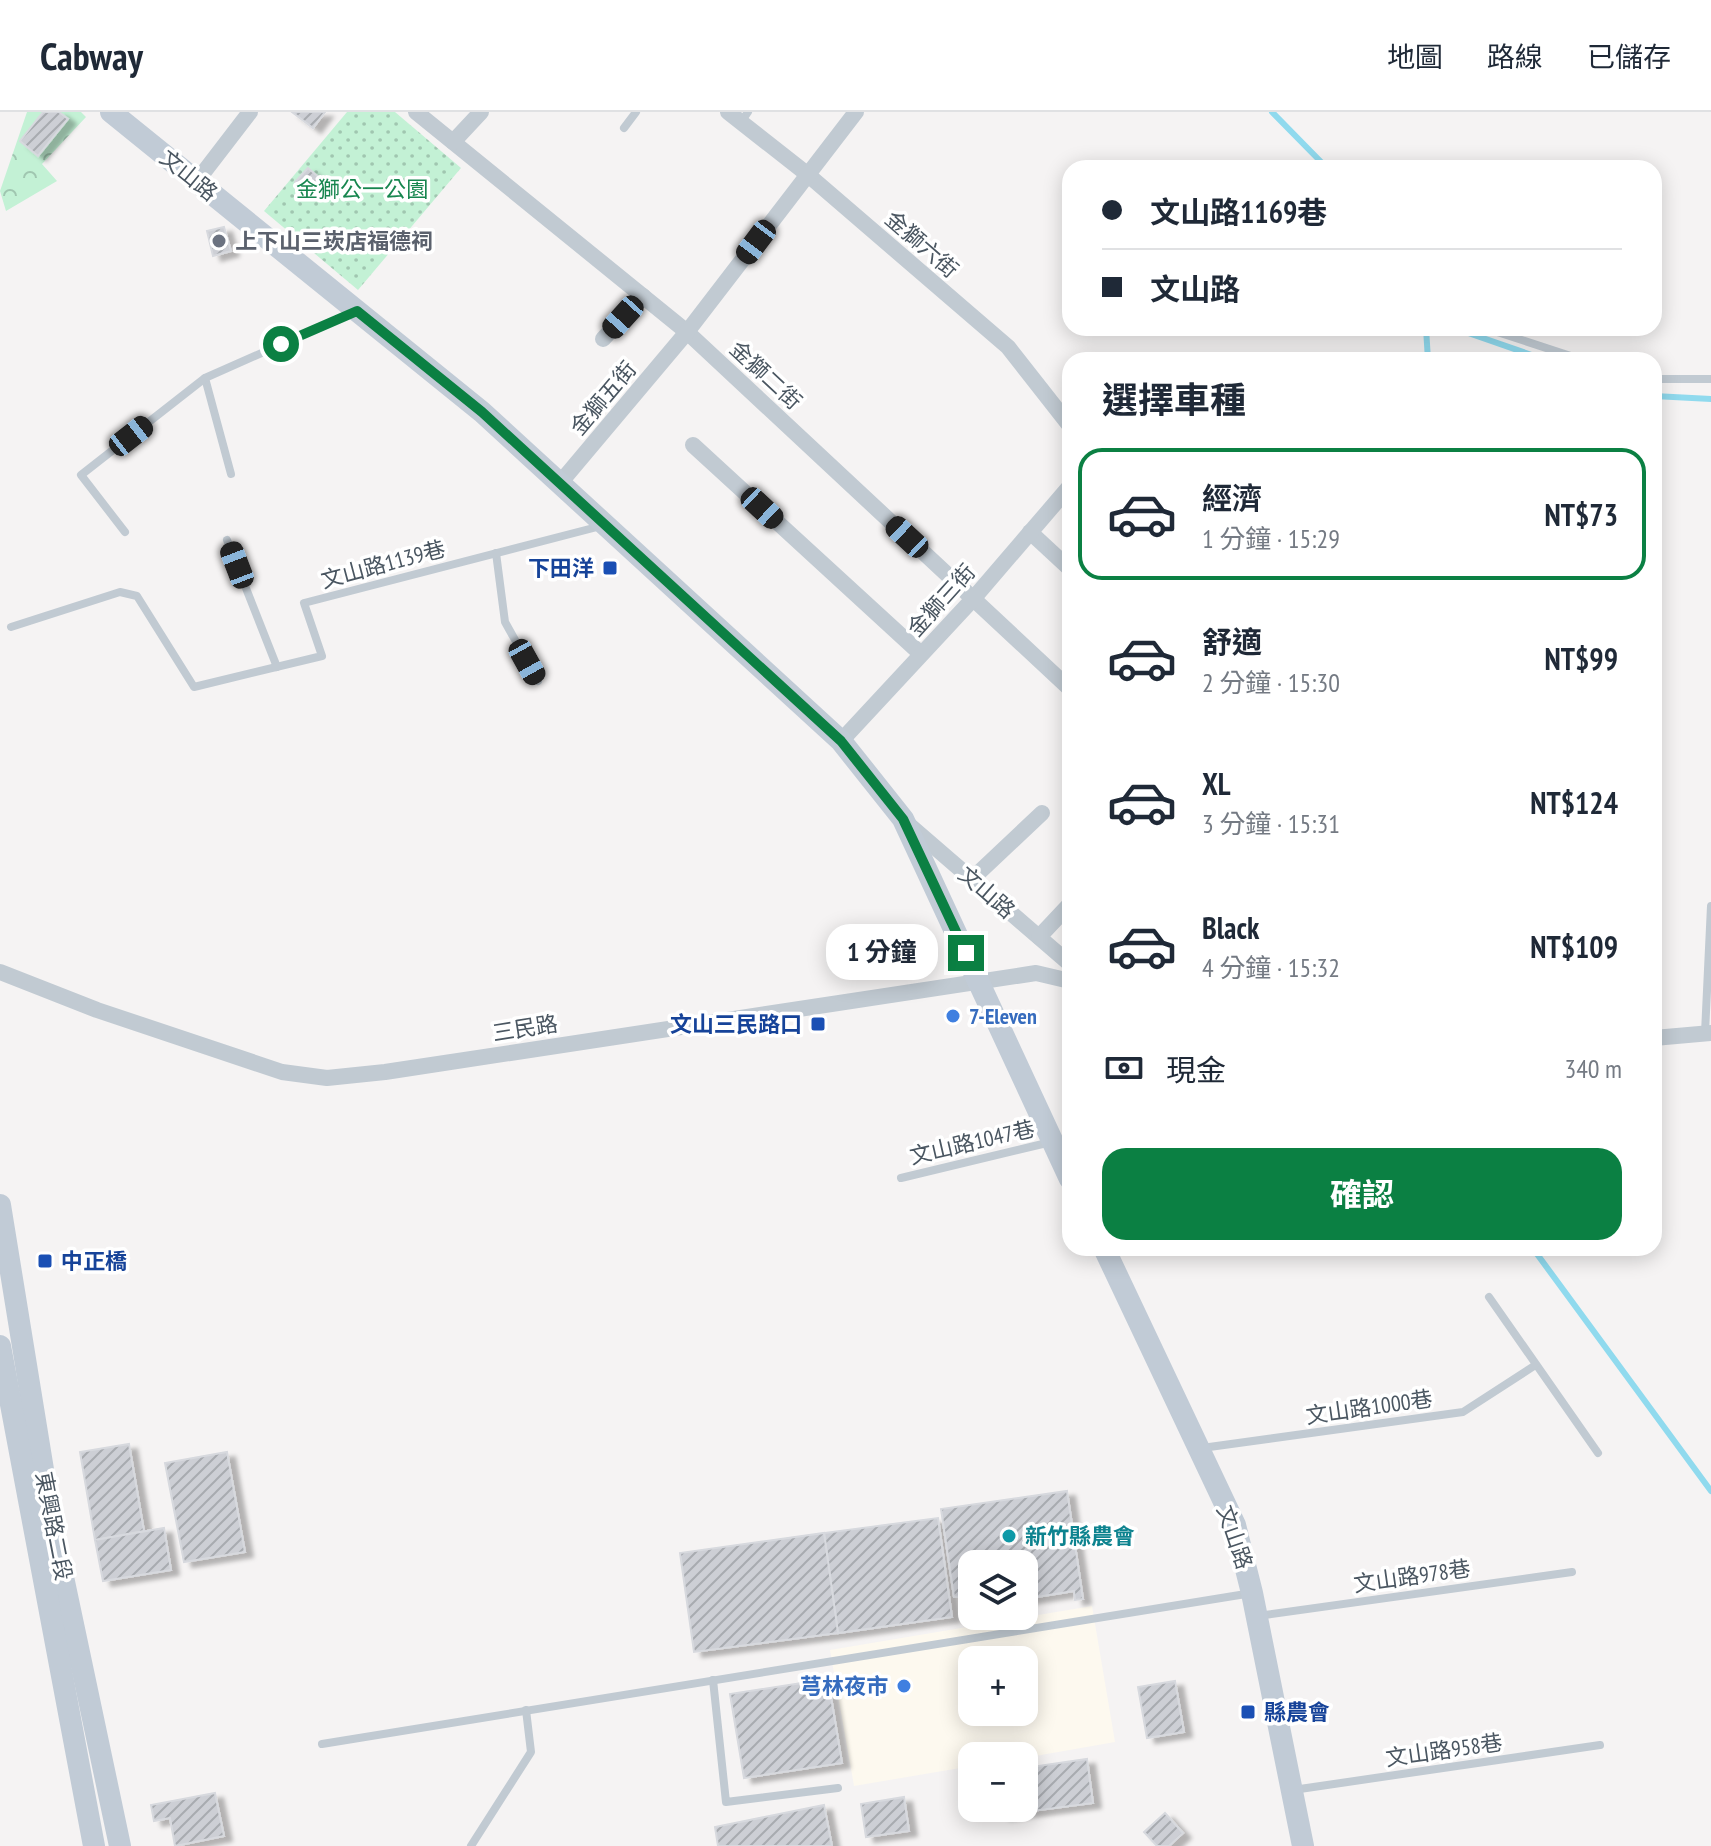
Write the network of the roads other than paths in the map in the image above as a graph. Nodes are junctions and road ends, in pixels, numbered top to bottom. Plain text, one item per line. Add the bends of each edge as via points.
1 (111, 112) edge
2 (250, 112) edge
3 (416, 112) edge
4 (481, 112) edge
5 (636, 112) edge
6 (856, 112) edge
7 (739, 115) edge
8 (624, 128) dead end
9 (453, 142) junction
10 (807, 174) junction
11 (197, 181) junction
12 (643, 296) junction
13 (357, 311) junction
14 (687, 332) junction
15 (1510, 336) edge
16 (603, 339) dead end
17 (1558, 352) edge
18 (205, 378) junction
19 (1662, 379) edge
20 (1711, 379) edge
21 (1062, 416) edge
22 (693, 445) dead end
23 (231, 474) dead end
24 (560, 483) junction
25 (1062, 495) edge
26 (606, 525) junction
27 (125, 532) dead end
28 (1030, 532) junction
29 (227, 540) dead end
30 (496, 553) junction
31 (1062, 562) edge
32 (973, 599) junction
33 (11, 627) dead end
34 (921, 654) junction
35 (277, 667) junction
36 (538, 681) dead end
37 (1062, 682) edge
38 (841, 741) junction
39 (1042, 813) dead end
40 (903, 819) junction
41 (972, 879) junction
42 (1711, 906) edge
43 (1062, 913) edge
44 (1039, 937) junction
45 (1062, 957) edge
46 (0, 972) edge
47 (1062, 979) edge
48 (979, 980) junction
49 (1708, 1033) edge
50 (1662, 1037) edge
51 (1051, 1142) junction
52 (1062, 1163) edge
53 (901, 1178) dead end
54 (0, 1205) edge
55 (1108, 1256) edge
56 (1489, 1297) dead end
57 (0, 1346) edge
58 (1534, 1366) junction
59 (1197, 1449) junction
60 (1598, 1453) dead end
61 (1572, 1572) dead end
62 (1252, 1593) junction
63 (59, 1604) junction
64 (1257, 1616) junction
65 (713, 1680) junction
66 (526, 1710) junction
67 (322, 1744) dead end
68 (1600, 1745) dead end
69 (838, 1788) dead end
70 (1292, 1790) junction
71 (94, 1846) edge
72 (120, 1846) edge
73 (471, 1846) edge
74 (1303, 1846) edge

1 - 11 main road, 文山路
2 - 11 street
3 - 9 street, 金獅二街
4 - 9 street
5 - 8 lane
6 - 10 street, 金獅五街
7 - 10 street, 金獅六街
9 - 12 street, 金獅二街
10 - 14 street, 金獅五街
10 - 21 street, 金獅六街 via 1008,347
11 - 13 main road, 文山路
12 - 14 street, 金獅二街
12 - 16 street
13 - 18 lane
13 - 24 main road, 文山路
14 - 24 street, 金獅五街
14 - 32 street, 金獅二街
15 - 17 lane
18 - 23 lane
18 - 27 lane via 81,475
19 - 20 lane
22 - 34 street
24 - 26 main road, 文山路
25 - 28 street, 金獅三街
26 - 30 lane, 文山路1139巷
26 - 38 main road, 文山路
28 - 31 street
28 - 32 street, 金獅三街
29 - 35 lane
30 - 35 lane, 文山路1139巷 via 304,603 322,656
30 - 36 lane via 505,622
32 - 34 street, 金獅三街
32 - 37 street, 金獅二街
33 - 35 lane, 文山路1139巷 via 120,592 137,596 194,687
34 - 38 street, 金獅三街
38 - 40 main road, 文山路
39 - 41 street
40 - 41 street, 文山路
40 - 48 main road, 文山路
41 - 44 street, 文山路
42 - 49 lane
43 - 44 street
44 - 45 street, 文山路
46 - 48 street, 三民路 via 236,1060 327,1078
47 - 48 street, 三民路 via 1036,973
48 - 51 main road, 文山路
49 - 50 street
51 - 52 main road, 文山路
51 - 53 lane, 文山路1047巷
54 - 63 main road, 東興路二段 via 52,1525
55 - 59 main road, 文山路
56 - 58 lane
57 - 63 main road, 東興路二段
58 - 59 lane, 文山路1000巷 via 1463,1412
58 - 60 lane
59 - 62 main road, 文山路 via 1235,1525
61 - 64 lane, 文山路978巷
62 - 64 main road, 文山路
62 - 65 lane
63 - 71 main road, 東興路二段
63 - 72 main road, 東興路二段
64 - 70 main road, 文山路
65 - 66 lane
65 - 69 lane via 726,1802
66 - 67 lane
66 - 73 lane via 531,1752
68 - 70 lane, 文山路958巷
70 - 74 main road, 文山路

